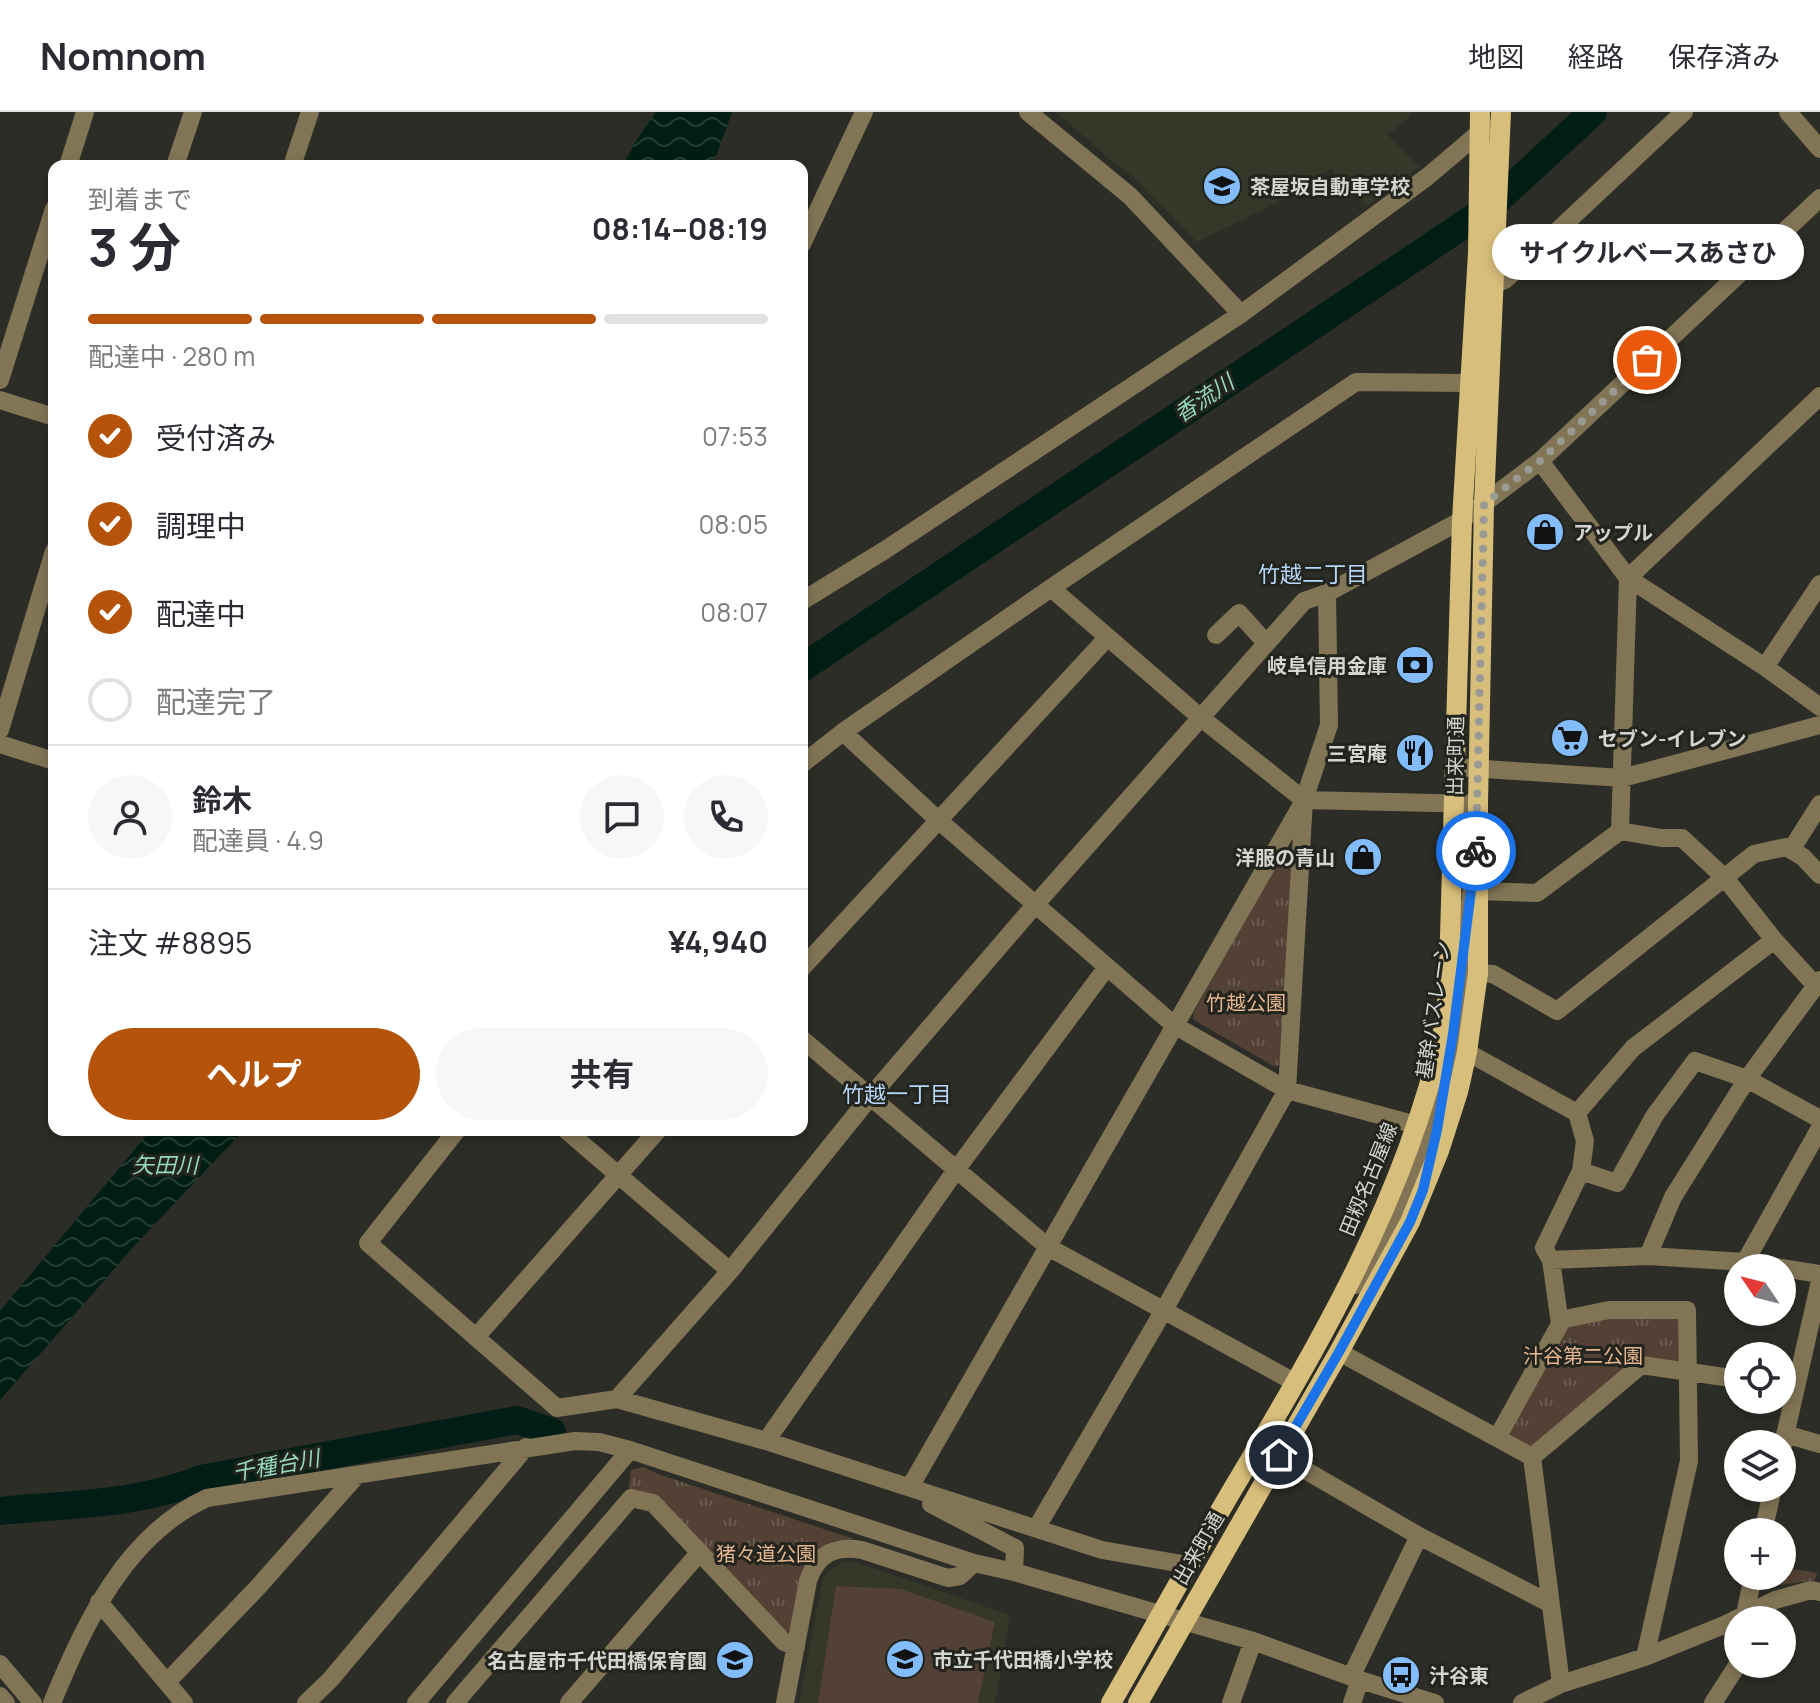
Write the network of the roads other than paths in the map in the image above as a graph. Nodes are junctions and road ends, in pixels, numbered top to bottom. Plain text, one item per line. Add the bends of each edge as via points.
1 (85, 112) edge
2 (193, 112) edge
3 (310, 112) edge
4 (864, 112) edge
5 (1028, 112) edge
6 (1480, 112) edge
7 (1500, 112) edge
8 (1684, 112) edge
9 (1788, 112) edge
10 (1486, 142) junction
11 (1820, 149) edge
12 (70, 160) edge
13 (177, 160) edge
14 (294, 160) edge
15 (1820, 198) edge
16 (48, 228) edge
17 (808, 231) edge
18 (1495, 284) junction
19 (1241, 314) junction
20 (0, 380) edge
21 (1469, 383) junction
22 (1820, 396) edge
23 (0, 400) edge
24 (48, 415) edge
25 (1540, 461) junction
26 (1484, 504) junction
27 (1462, 520) junction
28 (48, 571) edge
29 (1628, 578) junction
30 (1820, 584) edge
31 (1051, 588) junction
32 (1327, 593) junction
33 (808, 597) edge
34 (1216, 635) dead end
35 (1108, 637) junction
36 (1266, 643) junction
37 (1765, 667) junction
38 (1820, 707) edge
39 (1200, 717) junction
40 (1820, 725) edge
41 (0, 730) edge
42 (843, 732) junction
43 (0, 744) edge
44 (48, 759) edge
45 (808, 759) edge
46 (1455, 767) junction
47 (1479, 769) junction
48 (1622, 778) junction
49 (1304, 800) junction
50 (1454, 803) junction
51 (1478, 804) junction
52 (1820, 804) edge
53 (937, 819) junction
54 (1620, 831) junction
55 (1478, 836) junction
56 (1791, 850) junction
57 (1820, 875) edge
58 (1725, 878) junction
59 (1479, 891) junction
60 (1035, 905) junction
61 (1774, 940) junction
62 (808, 961) edge
63 (1107, 967) junction
64 (1478, 973) junction
65 (1818, 983) edge
66 (1174, 1025) junction
67 (808, 1044) edge
68 (1449, 1044) junction
69 (1747, 1079) junction
70 (1287, 1090) junction
71 (870, 1097) junction
72 (1577, 1113) junction
73 (1820, 1119) edge
74 (1433, 1128) junction
75 (1820, 1128) edge
76 (452, 1136) edge
77 (573, 1136) edge
78 (653, 1136) edge
79 (956, 1170) junction
80 (1581, 1171) junction
81 (619, 1174) junction
82 (1048, 1247) junction
83 (1749, 1254) edge
84 (1648, 1256) junction
85 (1551, 1260) junction
86 (1724, 1261) edge
87 (1796, 1270) edge
88 (730, 1271) junction
89 (1820, 1274) edge
90 (1820, 1281) edge
91 (1164, 1310) junction
92 (1560, 1320) junction
93 (476, 1337) junction
94 (1321, 1341) joint
95 (1339, 1352) junction
96 (1796, 1368) edge
97 (1820, 1371) edge
98 (1688, 1373) junction
99 (1724, 1377) edge
100 (1796, 1378) edge
101 (1296, 1383) junction
102 (617, 1399) junction
103 (1497, 1438) junction
104 (766, 1441) junction
105 (1796, 1443) edge
106 (1820, 1444) edge
107 (526, 1447) junction
108 (630, 1450) junction
109 (1279, 1455) junction
110 (1532, 1457) junction
111 (357, 1475) junction
112 (910, 1487) junction
113 (933, 1494) junction
114 (1037, 1527) junction
115 (1419, 1536) junction
116 (700, 1552) junction
117 (1188, 1565) junction
118 (969, 1568) junction
119 (1014, 1572) junction
120 (1820, 1592) edge
121 (99, 1602) junction
122 (1549, 1603) junction
123 (1763, 1606) edge
124 (1161, 1615) junction
125 (1184, 1621) junction
126 (1724, 1624) edge
127 (1253, 1641) junction
128 (796, 1647) junction
129 (1645, 1657) junction
130 (0, 1664) edge
131 (1355, 1678) junction
132 (1729, 1678) edge
133 (167, 1682) junction
134 (1561, 1684) junction
135 (0, 1696) edge
136 (6, 1703) edge
137 (33, 1703) edge
138 (52, 1703) edge
139 (184, 1703) edge
140 (306, 1703) edge
141 (416, 1703) edge
142 (455, 1703) edge
143 (569, 1703) edge
144 (785, 1703) edge
145 (1111, 1703) edge
146 (1138, 1703) edge
147 (1231, 1703) edge
148 (1352, 1703) edge
149 (1435, 1703) edge
150 (1522, 1703) edge
151 (1713, 1703) edge

1 - 12 street
2 - 13 street
3 - 14 street
4 - 17 street
5 - 19 street via 1130,196
6 - 10 main road, 出来町通
7 - 10 main road, 出来町通
8 - 18 street
9 - 11 street
10 - 18 main road, 出来町通 via 1496,233
10 - 19 street via 1427,177
10 - 21 main road, 出来町通
15 - 25 street
16 - 20 street
18 - 26 main road, 出来町通
19 - 33 street
21 - 27 main road, 出来町通
21 - 31 street via 1356,382
22 - 29 street
23 - 24 street
25 - 26 street
25 - 29 street
26 - 27 street
26 - 47 main road, 出来町通
27 - 32 street
27 - 46 main road, 出来町通
28 - 41 street
29 - 37 street
29 - 48 street
30 - 37 street
31 - 35 street
31 - 42 street
32 - 36 street via 1304,601
32 - 49 street via 1329,725
34 - 36 street via 1239,613
35 - 39 street
35 - 53 street
36 - 39 street
37 - 38 street
39 - 49 street
39 - 60 street
40 - 48 street
42 - 45 street
42 - 53 street
43 - 44 street
46 - 47 street
46 - 50 main road, 出来町通
47 - 48 street
47 - 51 main road, 出来町通
48 - 54 street
49 - 50 street
49 - 66 street
49 - 70 street
50 - 51 street
50 - 68 main road, 出来町通
51 - 55 main road, 出来町通
52 - 56 street
53 - 60 street
53 - 62 street
54 - 58 street via 1682,838
54 - 59 street via 1537,893
55 - 59 main road, 出来町通
55 - 68 street, 基幹バスレーン
56 - 57 street
56 - 58 street via 1754,854
58 - 61 street
58 - 64 street via 1557,1011 1493,974
59 - 64 main road, 出来町通
60 - 63 street
60 - 71 street
61 - 65 street
61 - 72 street via 1633,1048
63 - 66 street
63 - 79 street
64 - 68 main road, 出来町通
65 - 69 street
66 - 70 street
66 - 82 street
67 - 71 street
68 - 72 street
68 - 74 main road, 田籾名古屋線
68 - 74 main road, 出来町通
69 - 73 street
69 - 80 street via 1695,1061 1655,1115 1617,1183
69 - 84 street via 1673,1197
70 - 74 street
70 - 91 street
71 - 79 street
71 - 88 street
72 - 80 street via 1585,1141
74 - 94 main road, 田籾名古屋線 via 1404,1163
74 - 95 main road, 出来町通 via 1423,1190 1410,1222
75 - 83 street
76 - 93 street via 368,1243
77 - 81 street
78 - 81 street
79 - 82 street
79 - 104 street
80 - 85 street via 1544,1248
81 - 88 street
81 - 93 street
82 - 91 street
82 - 112 street
84 - 85 street
84 - 86 street
85 - 92 street
87 - 89 street
88 - 102 street
90 - 96 street
91 - 101 street
91 - 114 street
92 - 98 street via 1609,1310 1687,1310
92 - 103 street
93 - 102 street via 557,1408
94 - 101 main road, 出来町通
95 - 103 street
95 - 109 main road, 出来町通
97 - 100 street
98 - 99 street
98 - 110 street via 1641,1365
98 - 129 street via 1689,1461
101 - 117 main road, 出来町通
102 - 104 street
103 - 110 street
104 - 112 street
105 - 106 street
107 - 108 street via 587,1441
107 - 111 street
107 - 140 street
108 - 118 street
108 - 141 street
109 - 115 street
109 - 125 main road, 出来町通
110 - 122 street
111 - 121 street via 207,1498 186,1507 151,1534
111 - 133 street
112 - 113 street
113 - 114 street
113 - 119 street via 931,1504 1015,1548
114 - 117 street via 1102,1550
115 - 122 street
115 - 131 street
116 - 128 street via 784,1642
116 - 142 street via 653,1503 631,1498
116 - 143 street
117 - 124 main road, 出来町通
118 - 119 street
118 - 128 street via 948,1578 862,1550 831,1550 812,1569
119 - 124 street
120 - 123 street via 1811,1590
121 - 133 street
121 - 138 street
122 - 134 street
124 - 125 street
124 - 145 main road, 出来町通
125 - 127 street
125 - 146 main road, 出来町通
126 - 129 street
127 - 131 street
127 - 147 street
128 - 144 street
129 - 134 street
130 - 137 street
131 - 148 street
131 - 149 street
132 - 151 street
133 - 139 street
134 - 150 street
135 - 136 street

